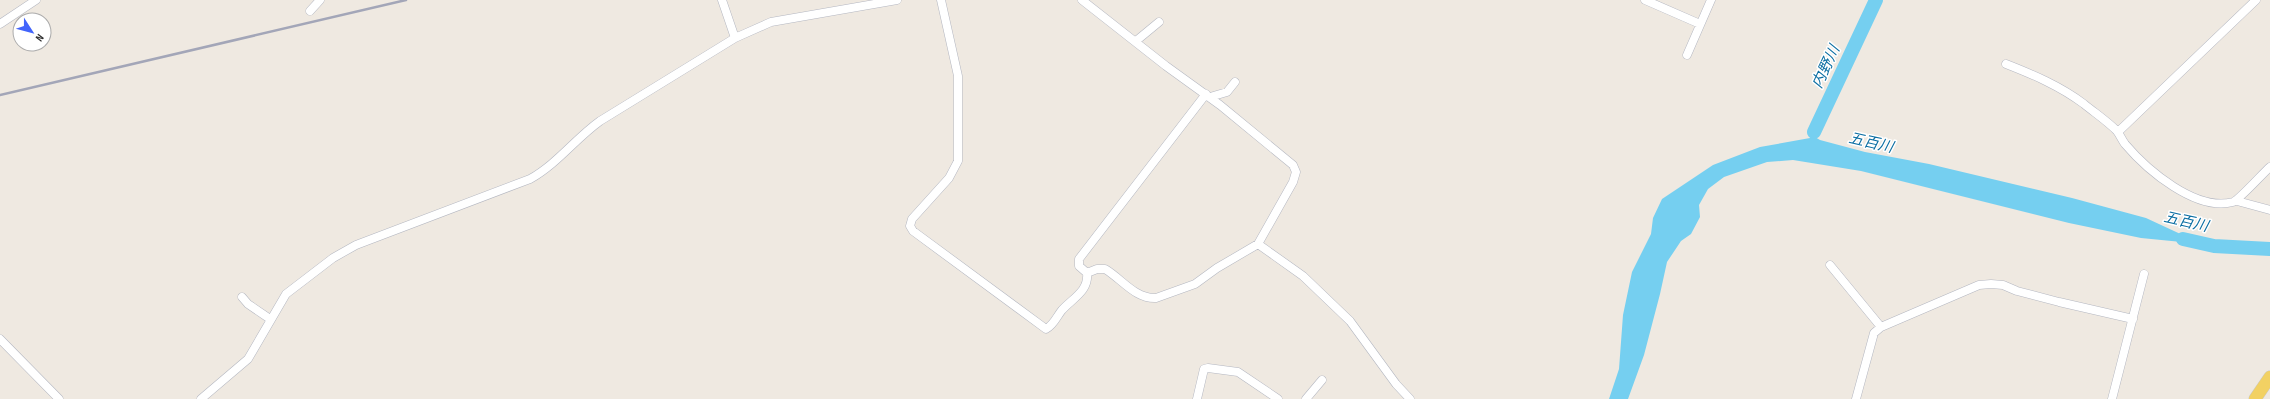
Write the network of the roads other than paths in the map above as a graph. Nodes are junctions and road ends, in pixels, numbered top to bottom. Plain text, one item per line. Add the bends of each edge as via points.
1 (36, 0) edge
2 (320, 0) edge
3 (722, 0) edge
4 (897, 0) edge
5 (941, 0) edge
6 (1082, 0) edge
7 (1645, 0) edge
8 (1711, 0) edge
9 (2256, 0) edge
10 (310, 11) dead end
11 (1158, 22) dead end
12 (0, 24) edge
13 (1700, 24) junction
14 (735, 38) junction
15 (1136, 41) junction
16 (1687, 55) dead end
17 (2006, 64) dead end
18 (1235, 82) dead end
19 (1208, 96) junction
20 (2118, 132) junction
21 (2270, 167) edge
22 (2237, 201) junction
23 (2270, 210) edge
24 (1258, 244) junction
25 (1830, 265) dead end
26 (1088, 273) junction
27 (2144, 274) dead end
28 (242, 297) dead end
29 (2133, 318) junction
30 (270, 319) junction
31 (1881, 327) junction
32 (0, 339) edge
33 (2270, 377) edge
34 (1322, 380) dead end
35 (59, 399) edge
36 (201, 399) edge
37 (1197, 399) edge
38 (1278, 399) edge
39 (1306, 399) edge
40 (1410, 399) edge
41 (1856, 399) edge
42 (2112, 399) edge
43 (2255, 399) edge

1 - 12 street
2 - 10 street
3 - 14 street
4 - 14 street via 771,22
5 - 26 street via 958,76 958,161 949,178 912,219 911,228 1043,328 1049,327 1079,295 1086,285
6 - 15 street
7 - 13 street
8 - 13 street
9 - 20 street
11 - 15 street
13 - 16 street
14 - 30 street via 600,121 582,134 555,162 530,179 356,245 333,258 291,289
15 - 19 street
17 - 20 street via 2058,87
18 - 19 street via 1226,92
19 - 24 street via 1295,168 1293,182
19 - 26 street via 1079,259 1079,266
20 - 22 street via 2124,143 2153,170 2190,196 2216,203
21 - 22 street
22 - 23 street
24 - 26 street via 1195,284 1156,298 1149,299 1136,293 1105,269
24 - 40 street via 1303,276 1350,321
25 - 31 street
27 - 29 street
28 - 30 street
29 - 31 street via 1991,284 1979,285
29 - 42 street
30 - 36 street via 248,359
31 - 41 street via 1874,333
32 - 35 street
33 - 43 main road
34 - 39 street
37 - 38 street via 1204,369 1208,368 1238,372

